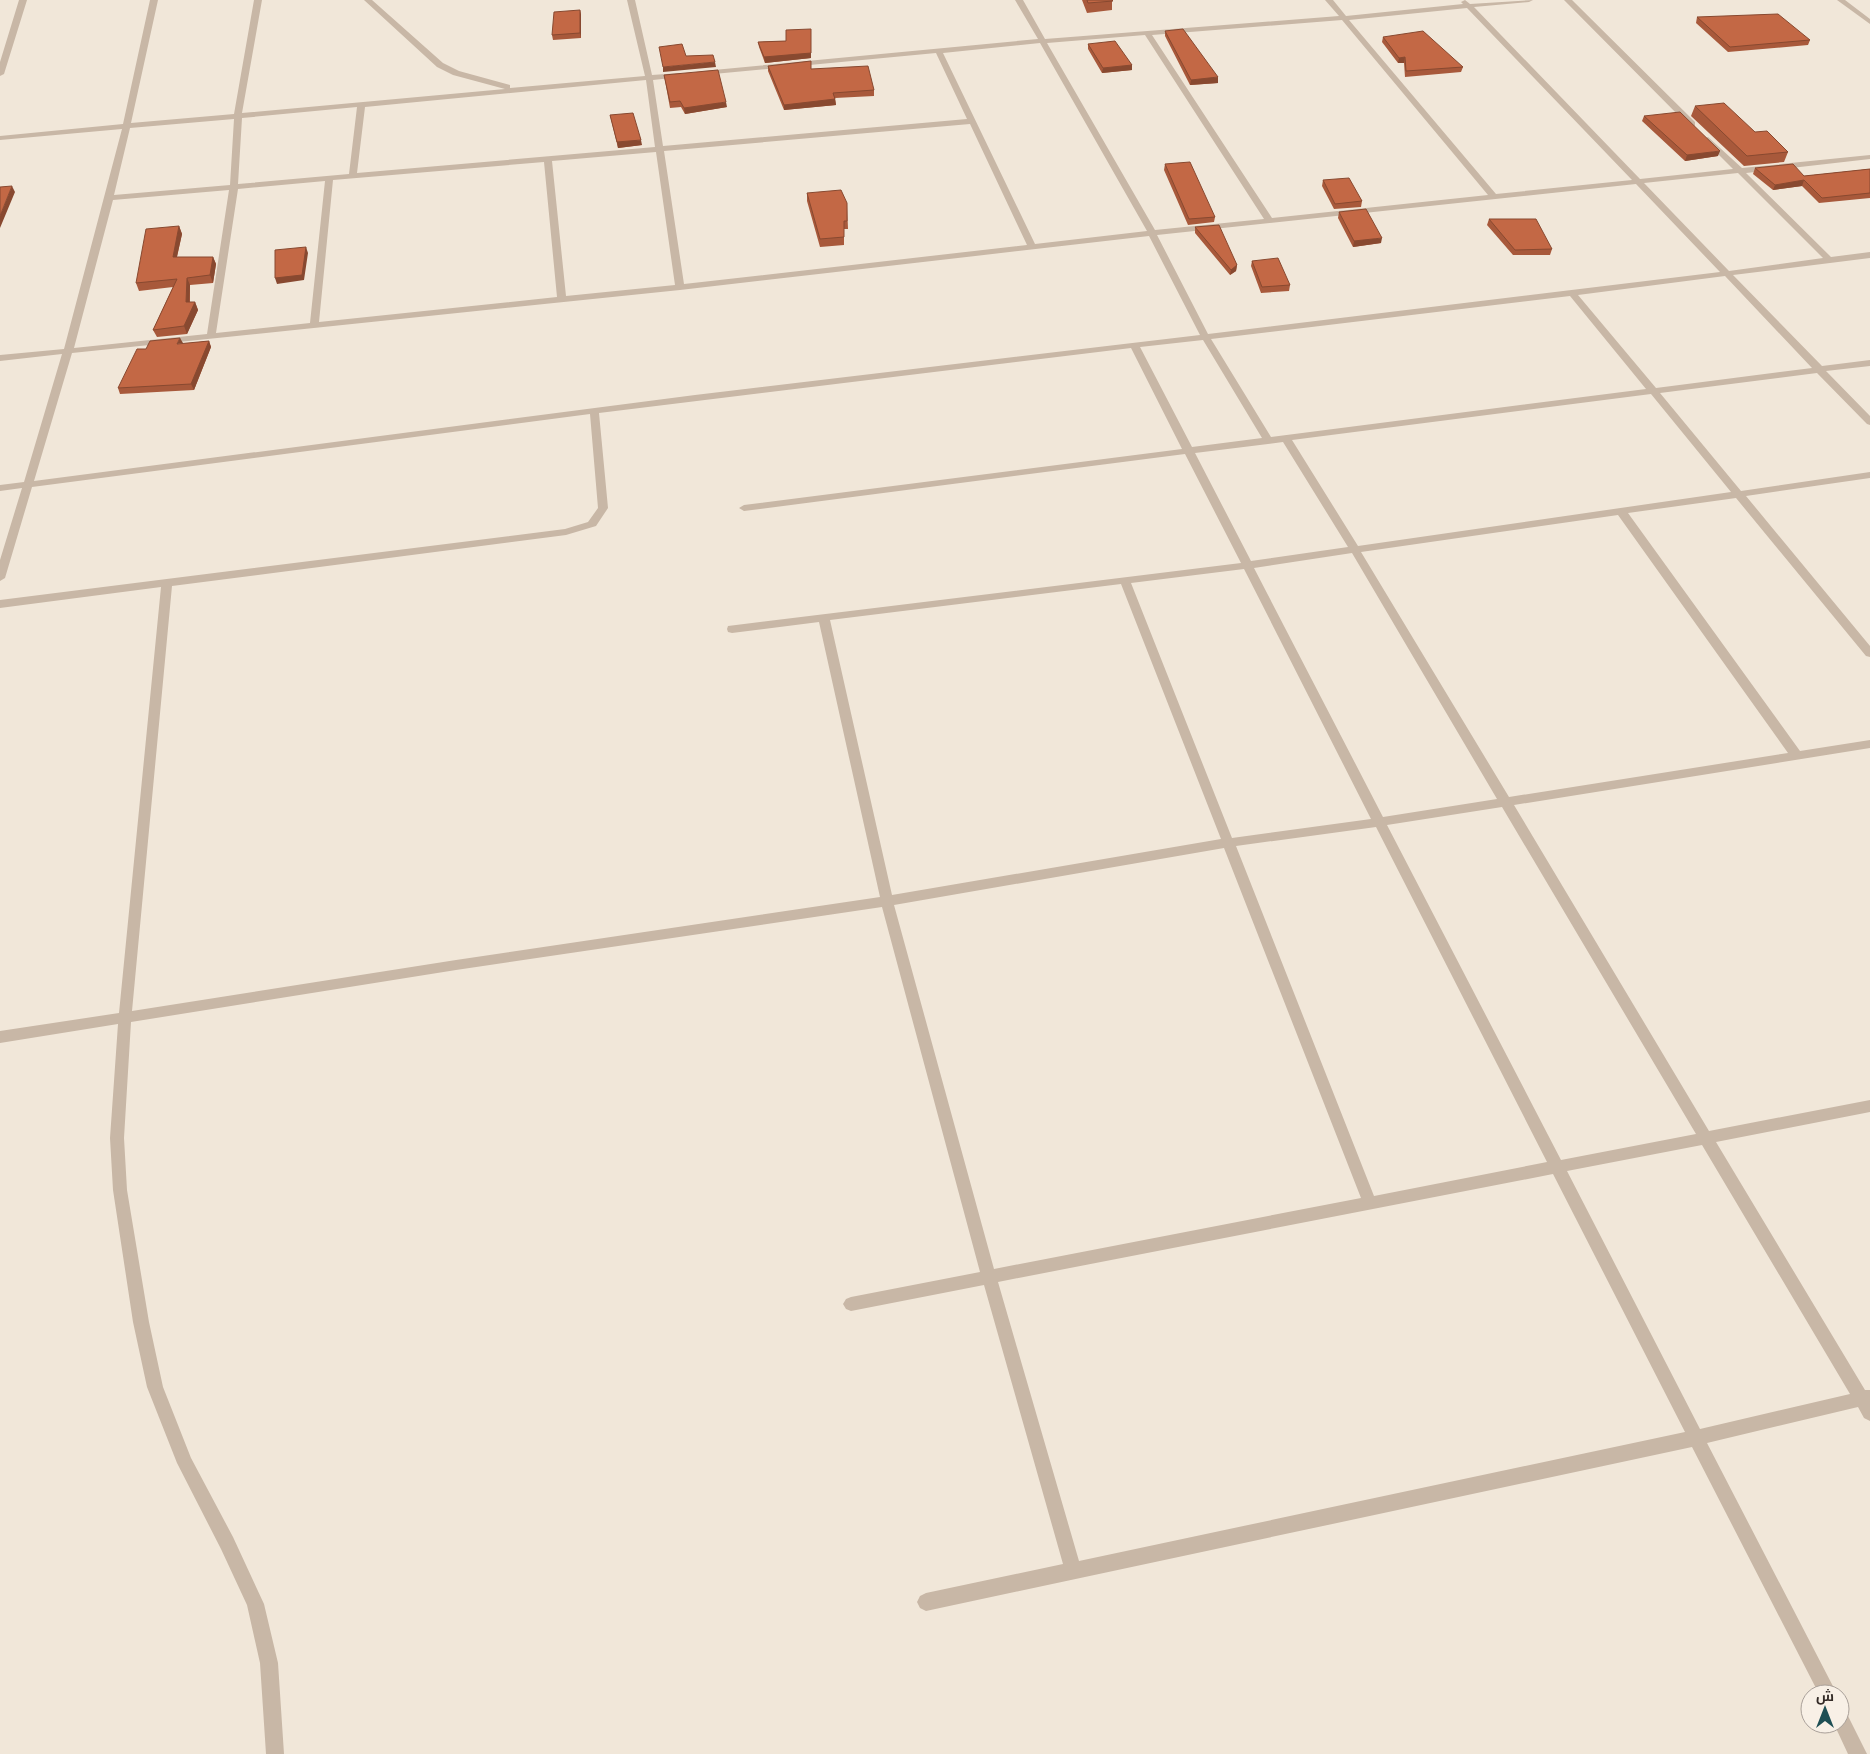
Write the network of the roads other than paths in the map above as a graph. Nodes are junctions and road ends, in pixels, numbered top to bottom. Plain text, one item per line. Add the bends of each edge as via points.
1 (23, 0) edge
2 (154, 0) edge
3 (258, 0) edge
4 (368, 0) edge
5 (631, 0) edge
6 (1019, 0) edge
7 (1329, 0) edge
8 (1529, 0) edge
9 (1568, 0) edge
10 (1841, 0) edge
11 (1466, 3) edge
12 (1345, 18) junction
13 (1870, 22) edge
14 (1147, 33) junction
15 (1042, 41) junction
16 (939, 51) junction
17 (697, 73) edge
18 (0, 74) edge
19 (687, 74) edge
20 (649, 78) junction
21 (519, 90) junction
22 (361, 105) junction
23 (238, 116) junction
24 (972, 121) junction
25 (127, 126) junction
26 (0, 138) edge
27 (659, 149) junction
28 (1870, 157) edge
29 (548, 159) junction
30 (1740, 172) junction
31 (353, 176) junction
32 (329, 178) junction
33 (1641, 182) junction
34 (234, 187) junction
35 (1494, 197) junction
36 (109, 198) junction
37 (1270, 221) junction
38 (1152, 233) junction
39 (1032, 247) junction
40 (1870, 255) edge
41 (1829, 260) junction
42 (1726, 274) junction
43 (680, 287) junction
44 (1573, 294) junction
45 (562, 299) junction
46 (314, 325) junction
47 (210, 336) junction
48 (1205, 336) junction
49 (1134, 345) junction
50 (68, 351) junction
51 (0, 358) edge
52 (1870, 363) edge
53 (1819, 369) junction
54 (1653, 391) junction
55 (594, 411) junction
56 (1870, 422) edge
57 (1286, 438) junction
58 (1268, 440) junction
59 (1190, 451) junction
60 (1870, 474) edge
61 (30, 484) junction
62 (0, 488) edge
63 (1740, 494) junction
64 (744, 508) dead end
65 (1620, 511) junction
66 (1355, 550) junction
67 (1249, 565) junction
68 (0, 578) edge
69 (1125, 581) junction
70 (167, 582) junction
71 (0, 604) edge
72 (824, 618) junction
73 (732, 629) dead end
74 (1870, 653) edge
75 (1870, 744) edge
76 (1796, 756) junction
77 (1506, 802) junction
78 (1380, 822) junction
79 (1227, 843) junction
80 (887, 900) junction
81 (125, 1018) junction
82 (0, 1037) edge
83 (1870, 1106) edge
84 (1707, 1138) junction
85 (1558, 1167) junction
86 (1370, 1204) junction
87 (989, 1277) junction
88 (851, 1304) dead end
89 (1867, 1402) edge
90 (1696, 1438) junction
91 (1073, 1570) junction
92 (926, 1602) dead end
93 (1823, 1684) edge
94 (1848, 1734) edge
95 (275, 1754) edge
96 (1858, 1754) edge

1 - 18 street
2 - 25 street
3 - 23 street
4 - 21 street via 440,65 456,73
5 - 20 street
6 - 15 street
7 - 12 street
8 - 11 street
9 - 30 street
10 - 13 street
11 - 12 street
11 - 33 street
12 - 14 street
12 - 35 street
14 - 15 street
14 - 37 street
15 - 16 street
15 - 38 street
16 - 17 street
16 - 24 street
19 - 20 street
20 - 21 street
20 - 27 street
21 - 22 street
22 - 23 street
22 - 31 street
23 - 25 street
23 - 34 street
24 - 27 street
24 - 39 street
25 - 26 street
25 - 36 street
27 - 29 street
27 - 43 street
28 - 30 street
29 - 31 street
29 - 45 street
30 - 33 street
30 - 41 street
31 - 32 street
32 - 34 street
32 - 46 street
33 - 35 street
33 - 42 street
34 - 36 street
34 - 47 street
35 - 37 street
36 - 50 street
37 - 38 street
38 - 39 street
38 - 48 street
39 - 43 street
40 - 41 street
41 - 42 street
42 - 44 street
42 - 53 street
43 - 45 street
44 - 48 street
44 - 54 street
45 - 46 street
46 - 47 street
47 - 50 street
48 - 49 street
48 - 58 street
49 - 55 street
49 - 59 street
50 - 51 street
50 - 61 street
52 - 53 street
53 - 54 street
53 - 56 street
54 - 57 street
54 - 63 street
55 - 61 street
55 - 70 street via 603,508 592,524 566,532
57 - 58 street
57 - 66 street
58 - 59 street
59 - 64 street
59 - 67 street
60 - 63 street
61 - 62 street
61 - 68 street
63 - 65 street
63 - 74 street
65 - 66 street
65 - 76 street
66 - 67 street
66 - 77 street
67 - 69 street
67 - 78 street
69 - 72 street
69 - 79 street
70 - 71 street
70 - 81 street
72 - 73 street
72 - 80 street
75 - 76 street
76 - 77 street
77 - 78 street
77 - 84 street
78 - 79 street
78 - 85 street
79 - 80 street
79 - 86 street
80 - 81 street
80 - 87 street
81 - 82 street
81 - 95 street via 117,1138 120,1190 141,1322 155,1387 185,1463 227,1543 254,1604 269,1663
83 - 84 street
84 - 85 street
84 - 89 street
85 - 86 street
85 - 90 street
86 - 87 street
87 - 88 street
87 - 91 street
89 - 90 street
90 - 91 street
90 - 93 street
91 - 92 street
94 - 96 street

